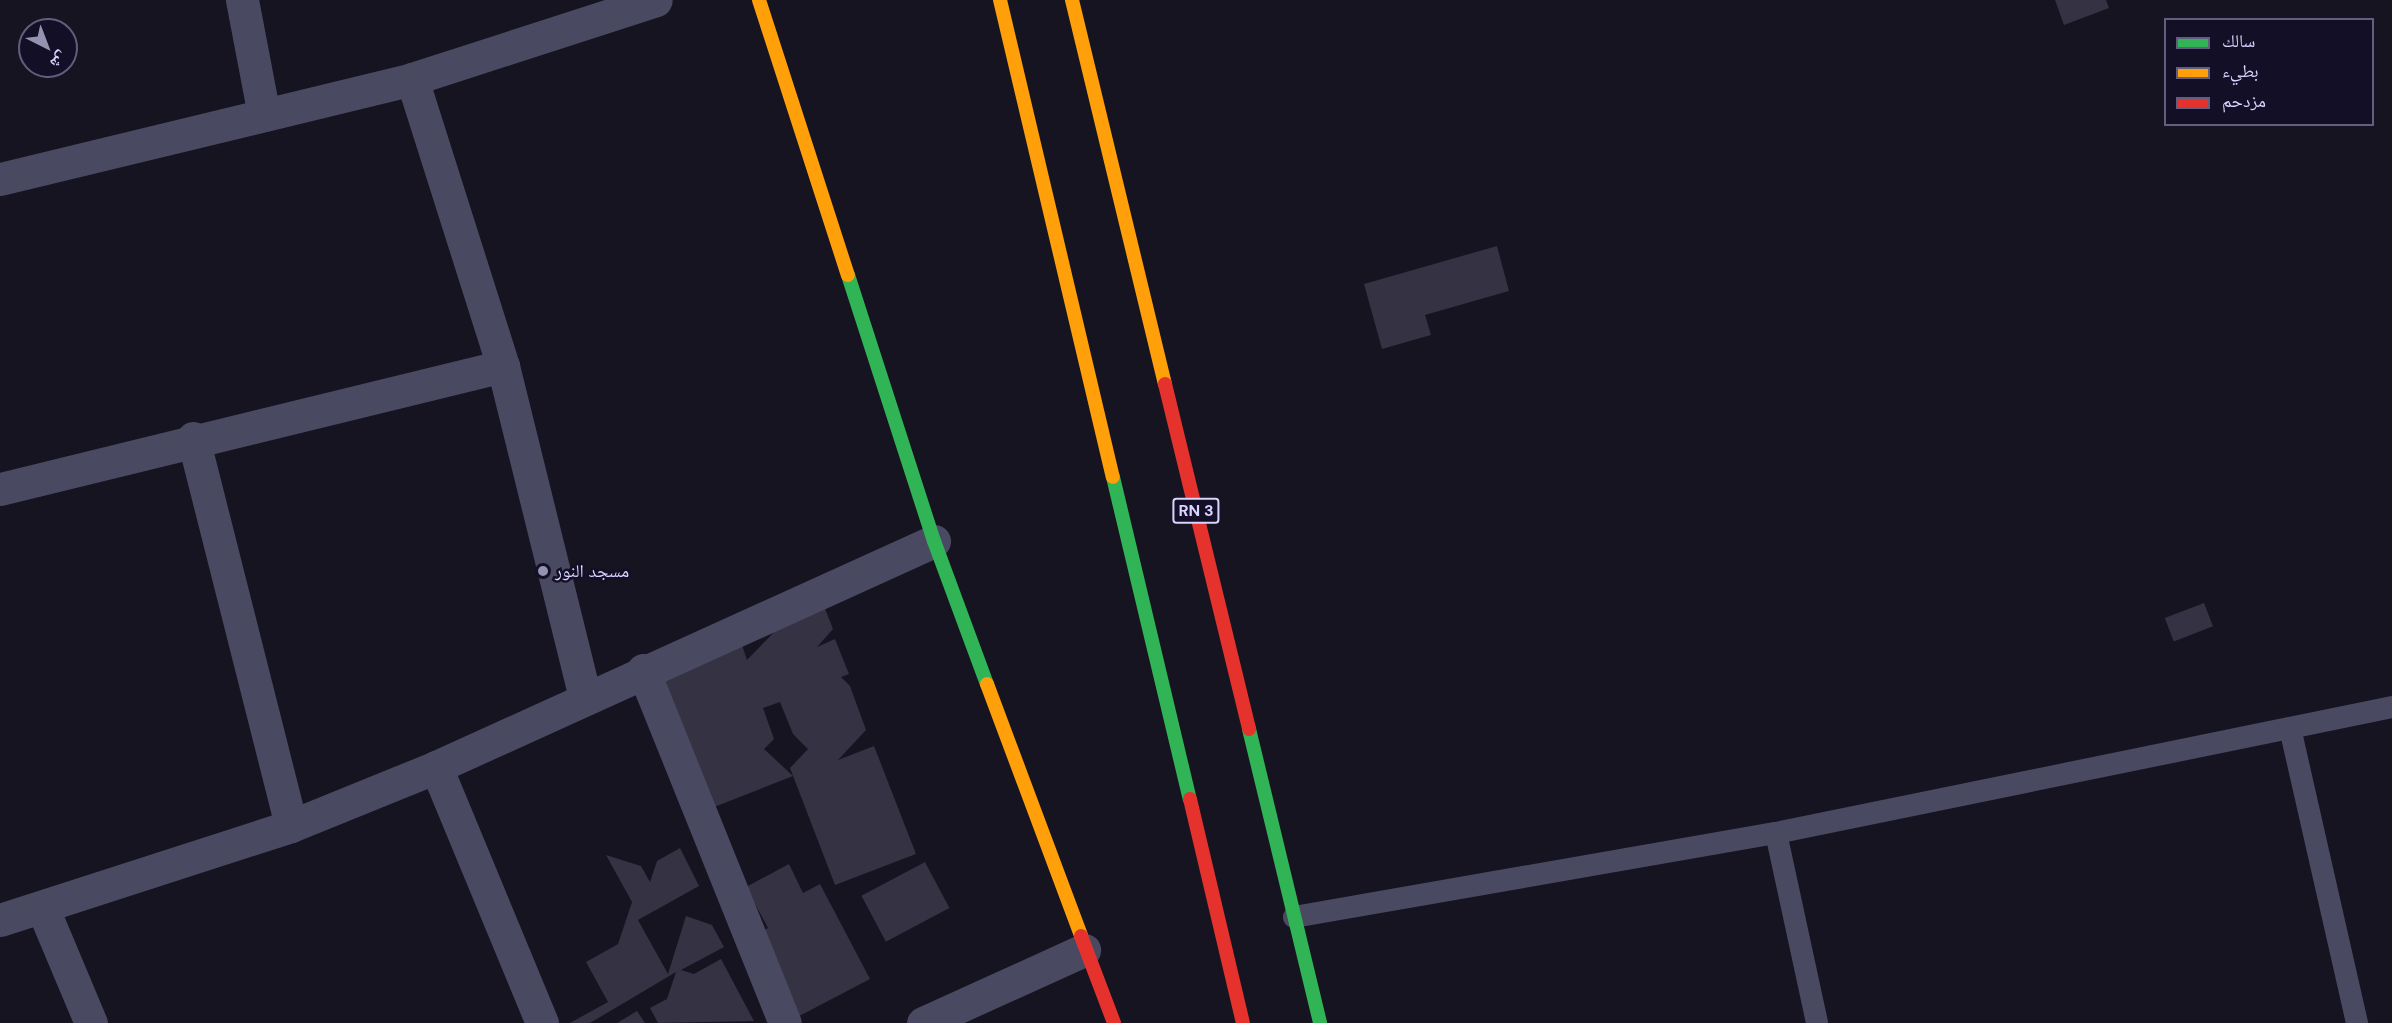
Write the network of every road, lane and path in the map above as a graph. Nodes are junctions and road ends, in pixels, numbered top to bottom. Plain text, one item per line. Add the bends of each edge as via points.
1 (242, 0) edge
2 (656, 0) edge
3 (759, 0) edge
4 (1000, 0) edge
5 (1072, 0) edge
6 (412, 79) junction
7 (264, 115) junction
8 (2, 173) edge
9 (503, 366) junction
10 (193, 438) junction
11 (0, 489) edge
12 (934, 541) junction
13 (643, 670) junction
14 (585, 698) junction
15 (2392, 707) edge
16 (2290, 728) junction
17 (436, 768) junction
18 (291, 826) junction
19 (1776, 833) junction
20 (43, 909) junction
21 (1294, 916) junction
22 (0, 920) edge
23 (1084, 950) junction
24 (91, 1023) edge
25 (543, 1023) edge
26 (785, 1023) edge
27 (923, 1023) edge
28 (1114, 1023) edge
29 (1243, 1023) edge
30 (1320, 1023) edge
31 (1817, 1023) edge
32 (2357, 1023) edge

1 - 7 street
2 - 6 street
3 - 12 main road
4 - 29 main road
5 - 21 main road, RN 3
6 - 7 street
6 - 9 street
7 - 8 street
9 - 10 street
9 - 14 street
10 - 11 street
10 - 18 street
12 - 13 street
12 - 23 main road
13 - 14 street
13 - 26 street
14 - 17 street
15 - 16 lane
16 - 19 lane
16 - 32 lane
17 - 18 street
17 - 25 street
18 - 20 street
19 - 21 lane
19 - 31 lane
20 - 22 street
20 - 24 street
21 - 30 main road, RN 3
23 - 27 street
23 - 28 main road

